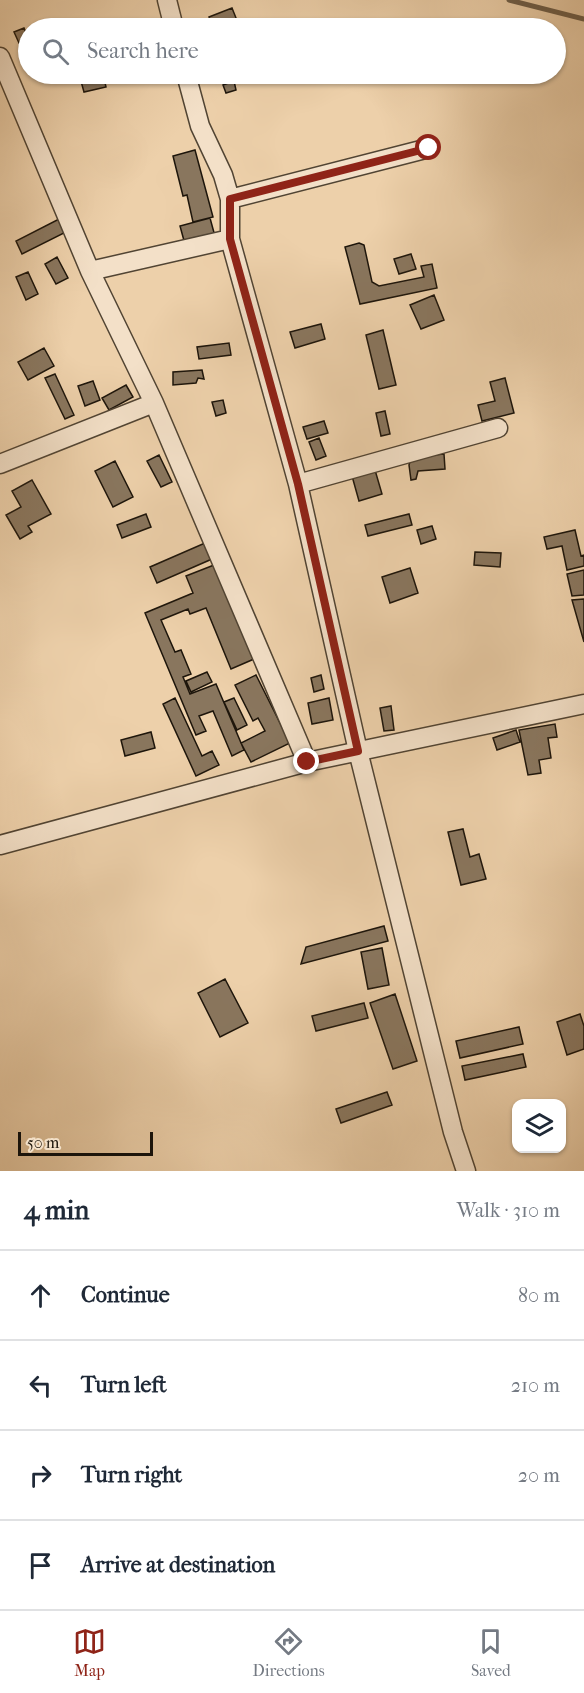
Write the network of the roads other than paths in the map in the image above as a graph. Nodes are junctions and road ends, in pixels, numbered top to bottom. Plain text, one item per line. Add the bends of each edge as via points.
1 (167, 0) edge
2 (172, 18) edge
3 (1, 65) edge
4 (189, 84) edge
5 (429, 148) dead end
6 (230, 199) junction
7 (230, 239) junction
8 (90, 271) junction
9 (154, 403) junction
10 (498, 428) dead end
11 (0, 464) edge
12 (298, 484) junction
13 (584, 704) edge
14 (358, 751) junction
15 (307, 762) junction
16 (0, 845) edge
17 (466, 1171) edge

1 - 2 street
3 - 8 street
4 - 6 street via 200,126
5 - 6 street
6 - 7 street
7 - 8 street
7 - 12 street
8 - 9 street
9 - 11 street
9 - 15 street
10 - 12 street
12 - 14 street
13 - 14 street
14 - 15 street
14 - 17 street
15 - 16 street

